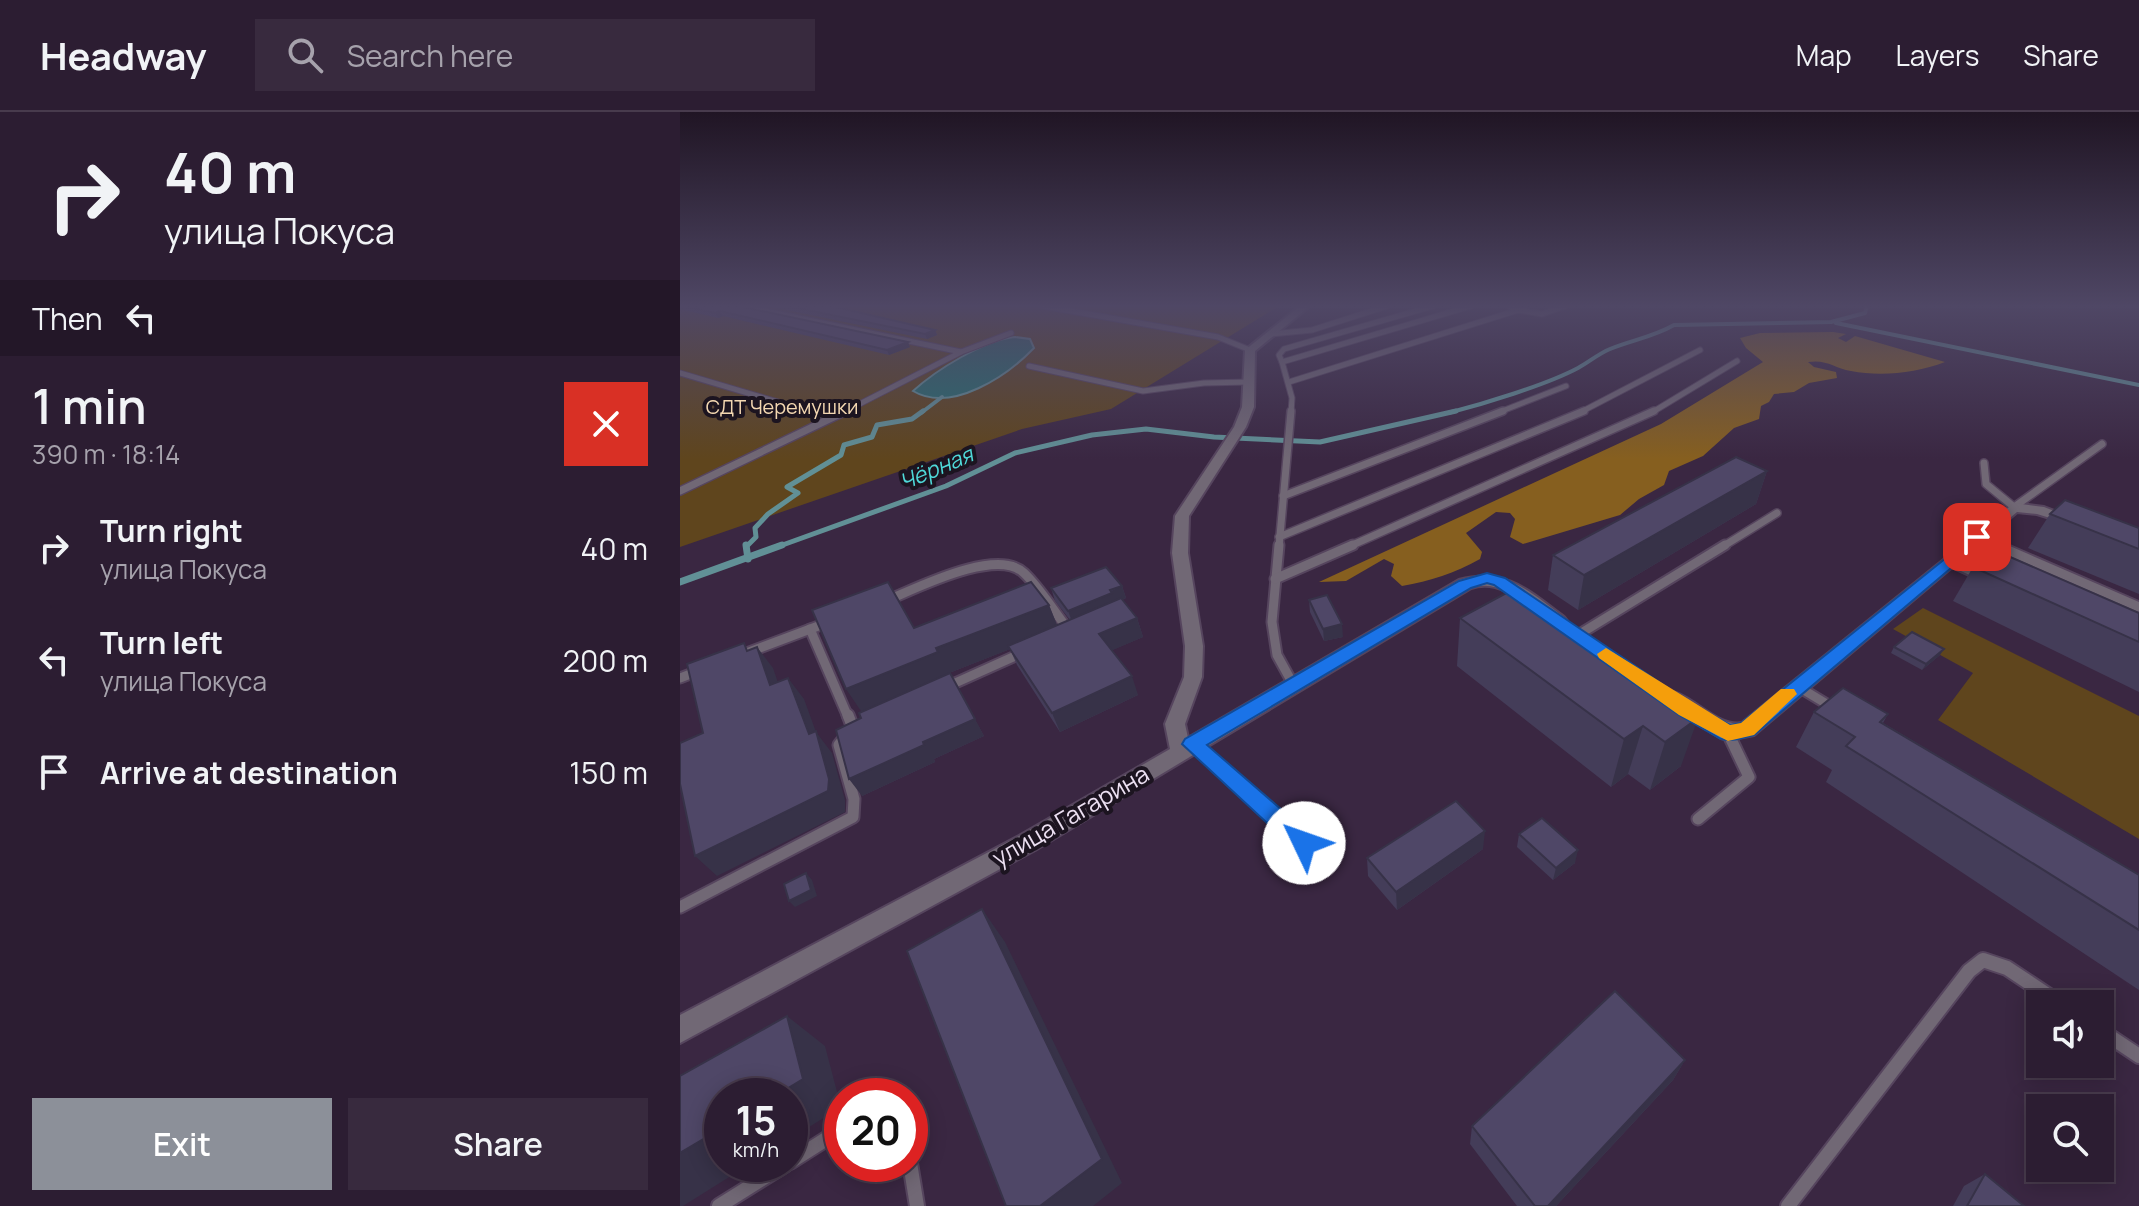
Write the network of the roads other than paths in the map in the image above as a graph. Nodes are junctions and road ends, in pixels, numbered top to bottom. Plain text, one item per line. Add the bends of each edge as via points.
1 (951, 357) edge
2 (1250, 357) edge
3 (1280, 357) edge
4 (1299, 357) edge
5 (1368, 357) edge
6 (1687, 357) edge
7 (1737, 361) dead end
8 (1282, 362) junction
9 (1029, 366) dead end
10 (680, 373) edge
11 (1249, 382) junction
12 (1289, 382) junction
13 (1566, 386) dead end
14 (830, 417) junction
15 (2102, 444) dead end
16 (1984, 463) dead end
17 (680, 491) edge
18 (1283, 496) junction
19 (2014, 507) junction
20 (1777, 513) dead end
21 (2085, 525) edge
22 (1279, 537) junction
23 (1977, 537) junction
24 (1950, 561) junction
25 (1275, 579) junction
26 (1990, 580) edge
27 (880, 603) edge
28 (2139, 607) edge
29 (838, 619) edge
30 (1084, 627) edge
31 (810, 629) junction
32 (1070, 632) junction
33 (1056, 638) edge
34 (1584, 639) joint
35 (1027, 651) edge
36 (738, 656) edge
37 (709, 667) edge
38 (680, 678) edge
39 (1293, 684) junction
40 (1650, 685) edge
41 (1797, 686) junction
42 (940, 690) edge
43 (1849, 718) edge
44 (867, 722) edge
45 (853, 728) junction
46 (1728, 733) junction
47 (1186, 748) junction
48 (1698, 819) dead end
49 (1304, 843) dead end
50 (680, 907) edge
51 (2040, 990) edge
52 (680, 1030) edge
53 (2114, 1039) edge
54 (2139, 1056) edge
55 (758, 1182) edge
56 (913, 1182) edge
57 (719, 1206) edge
58 (917, 1206) edge
59 (1788, 1206) edge

1 - 14 lane
2 - 11 street
3 - 8 lane
4 - 8 lane
5 - 12 lane
6 - 22 lane via 1605,402
7 - 25 lane via 1640,419
8 - 12 lane
9 - 11 lane via 1143,391
10 - 14 lane
11 - 47 street via 1240,427 1182,516 1180,553 1194,646 1193,677 1175,724
12 - 18 lane
13 - 18 lane
14 - 17 lane
15 - 19 lane
16 - 19 lane via 1984,485
18 - 22 lane
19 - 21 street
19 - 23 street
20 - 34 lane
22 - 25 lane
23 - 24 street
23 - 28 lane
24 - 26 lane
24 - 41 street
25 - 39 lane via 1272,622 1277,655
27 - 32 lane via 978,566 1014,565
29 - 31 lane
30 - 32 lane
31 - 36 lane
31 - 45 lane
32 - 33 lane
34 - 39 street, улица Гагарина via 1500,581 1475,580
35 - 42 lane
37 - 38 lane
39 - 47 street, улица Гагарина
40 - 46 street
41 - 43 lane
41 - 46 street via 1747,730
44 - 45 lane
45 - 50 lane via 839,745 840,763 857,805 853,817
46 - 48 lane via 1749,777
47 - 49 lane
47 - 52 street, улица Гагарина via 1027,843
51 - 59 lane via 2007,968 1983,960 1969,971
53 - 54 lane
55 - 57 lane
56 - 58 lane

